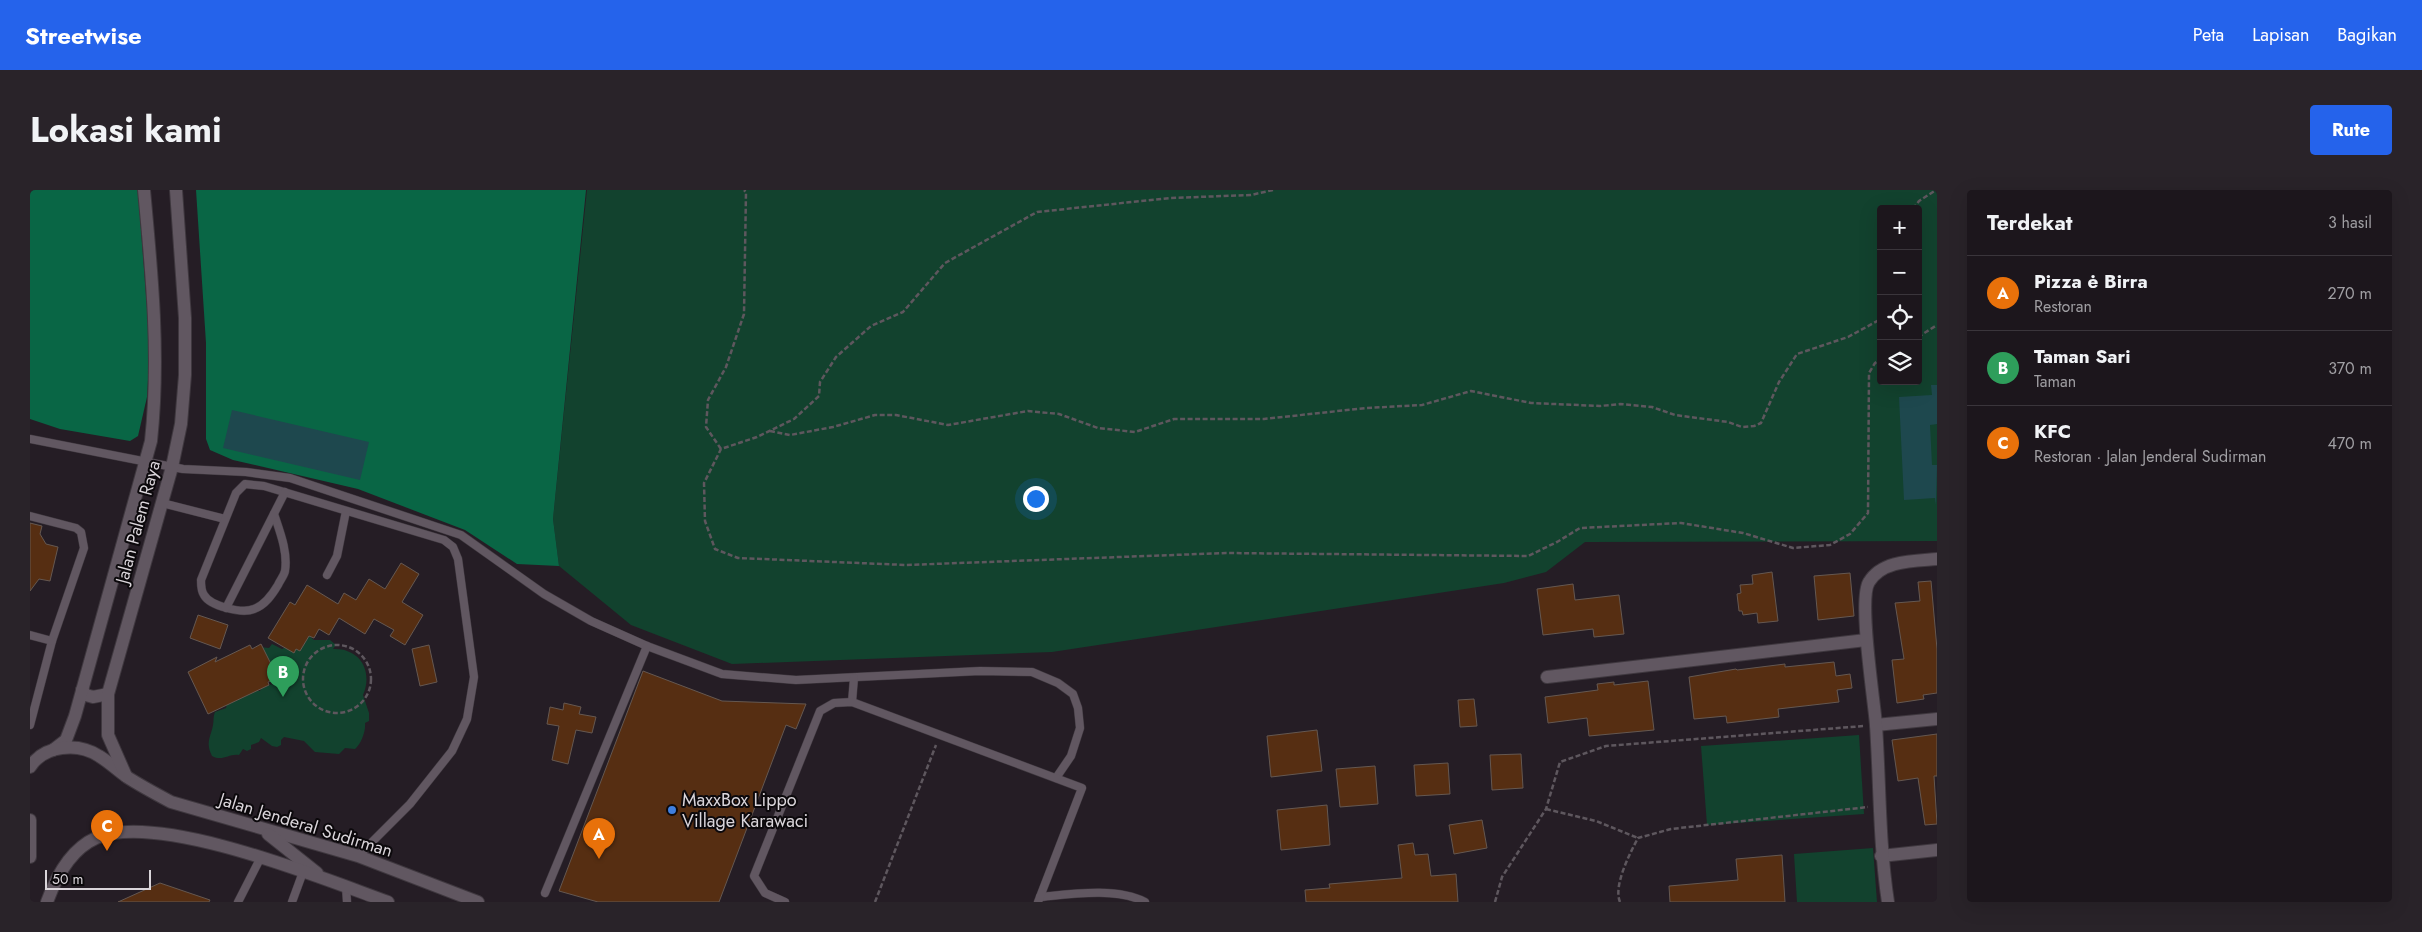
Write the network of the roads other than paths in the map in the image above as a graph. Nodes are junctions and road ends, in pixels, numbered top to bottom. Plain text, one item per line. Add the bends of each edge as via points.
1 (144, 190) edge
2 (176, 190) edge
3 (30, 439) edge
4 (147, 462) junction
5 (172, 467) junction
6 (286, 492) junction
7 (162, 503) junction
8 (346, 512) junction
9 (274, 514) junction
10 (30, 516) edge
11 (225, 519) junction
12 (1937, 558) edge
13 (328, 575) dead end
14 (226, 608) junction
15 (30, 635) edge
16 (1866, 640) junction
17 (52, 641) junction
18 (647, 646) junction
19 (1547, 676) dead end
20 (854, 678) junction
21 (82, 690) junction
22 (108, 694) junction
23 (852, 702) junction
24 (1937, 719) edge
25 (30, 725) edge
26 (1876, 725) junction
27 (53, 750) junction
28 (32, 762) edge
29 (126, 776) junction
30 (1056, 778) junction
31 (30, 820) edge
32 (262, 830) junction
33 (1937, 850) edge
34 (358, 856) junction
35 (1881, 856) junction
36 (30, 857) edge
37 (261, 857) junction
38 (303, 872) junction
39 (324, 879) junction
40 (346, 887) junction
41 (545, 893) dead end
42 (1039, 899) edge
43 (47, 902) edge
44 (238, 902) edge
45 (292, 902) edge
46 (347, 902) edge
47 (388, 902) edge
48 (478, 902) edge
49 (785, 902) edge
50 (1145, 902) edge
51 (1888, 902) edge

1 - 4 street, Jalan Palem Raya via 153,287 156,397
2 - 5 street, Jalan Palem Raya via 185,318 185,375 181,424
3 - 4 lane
4 - 5 lane
4 - 21 street, Jalan Palem Raya
5 - 7 street, Jalan Palem Raya
5 - 18 lane via 290,478 461,535 544,594 591,621
6 - 8 lane
6 - 9 lane
6 - 11 lane via 245,484 236,492
7 - 11 lane
7 - 22 street, Jalan Palem Raya
8 - 13 lane via 337,556
8 - 34 lane via 444,540 453,547 465,595 474,677 467,719 452,751 410,804
9 - 14 lane
9 - 14 lane via 282,536 284,573 263,604 245,611
10 - 17 lane via 76,528 84,540
11 - 14 lane via 201,580 203,595
12 - 16 street via 1894,564 1877,571 1867,584
15 - 17 lane
16 - 19 street
16 - 26 street
17 - 25 lane
18 - 20 lane via 722,674 777,680
18 - 41 lane
20 - 23 lane
20 - 30 lane via 980,671 1032,672 1058,683 1073,694 1080,728 1071,756
21 - 22 street via 93,697
21 - 27 street, Jalan Palem Raya via 66,740
22 - 29 street, Jalan Palem Raya via 108,735
23 - 30 lane
23 - 49 lane via 834,703 820,711 754,876 765,893
24 - 26 street
26 - 35 street
27 - 28 street, Jalan Palem Raya
27 - 29 street, Jalan Palem Raya via 85,749 99,755
29 - 32 street, Jalan Jenderal Sudirman via 171,802
30 - 42 lane via 1082,788
31 - 36 street
32 - 34 street, Jalan Jenderal Sudirman
32 - 39 street
33 - 35 street
34 - 48 street, Jalan Jenderal Sudirman
35 - 51 street
37 - 38 street
37 - 43 street via 218,845 124,832 97,838 78,849 52,887
37 - 44 lane
38 - 39 street
38 - 45 lane
39 - 40 street
40 - 46 lane
40 - 47 street
42 - 50 lane via 1085,893 1133,895

